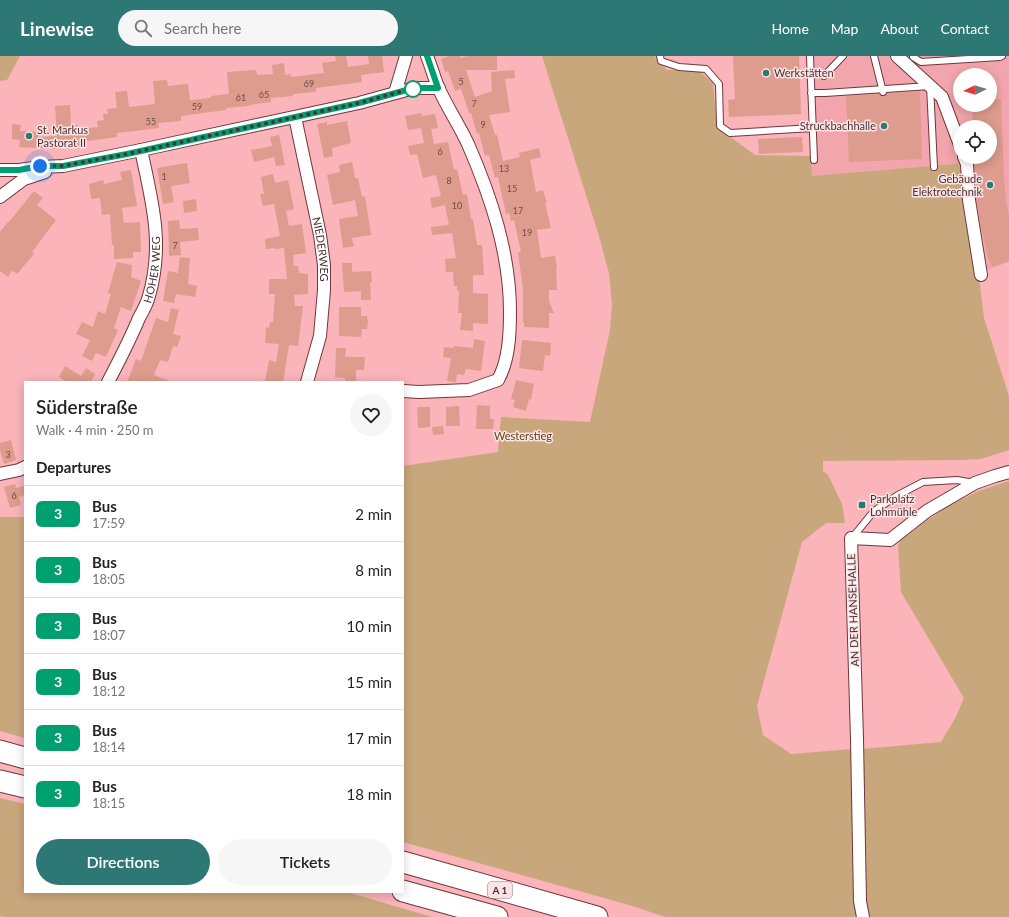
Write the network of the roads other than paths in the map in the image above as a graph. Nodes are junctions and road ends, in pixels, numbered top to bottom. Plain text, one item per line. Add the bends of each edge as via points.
1 (406, 56) edge
2 (427, 56) edge
3 (660, 56) edge
4 (810, 56) edge
5 (842, 56) edge
6 (874, 56) edge
7 (897, 56) edge
8 (913, 56) edge
9 (1002, 56) edge
10 (921, 59) edge
11 (824, 76) dead end
12 (438, 88) junction
13 (883, 91) junction
14 (395, 93) junction
15 (811, 93) junction
16 (295, 117) junction
17 (953, 126) edge
18 (813, 128) junction
19 (141, 150) junction
20 (814, 160) dead end
21 (967, 164) edge
22 (63, 166) junction
23 (934, 167) dead end
24 (0, 170) edge
25 (0, 195) edge
26 (981, 275) dead end
27 (108, 381) edge
28 (307, 381) edge
29 (404, 391) edge
30 (24, 468) edge
31 (1009, 472) edge
32 (0, 474) edge
33 (975, 483) junction
34 (851, 538) junction
35 (0, 751) edge
36 (24, 758) edge
37 (0, 781) edge
38 (24, 787) edge
39 (404, 862) edge
40 (404, 891) edge
41 (482, 914) edge
42 (497, 917) edge
43 (597, 917) edge
44 (863, 917) edge

1 - 14 street
2 - 12 street
3 - 18 lane via 661,61 679,67 706,69 719,84 720,126 730,133
4 - 15 lane
5 - 11 lane
6 - 13 lane
7 - 17 street via 942,97
8 - 10 lane
9 - 10 lane
12 - 14 street via 414,88
12 - 29 street via 470,150 489,197 502,243 510,293 507,353 498,380 468,390
13 - 15 lane
13 - 23 lane via 930,86
14 - 16 street
15 - 18 lane
16 - 19 street
16 - 28 street, NIEDERWEG via 320,234 324,265 320,336
18 - 20 lane
19 - 22 street
19 - 27 street, HOHER WEG via 154,212 155,268 149,297
21 - 26 street via 969,200
22 - 24 street
22 - 25 street via 24,179
30 - 32 street
31 - 33 street, AN DER HANSEHALLE
33 - 34 street, AN DER HANSEHALLE via 927,511 890,540
33 - 34 lane via 958,480 923,482 874,511
34 - 44 street, AN DER HANSEHALLE via 860,902
35 - 36 highway
37 - 38 highway
39 - 43 highway, A 1
40 - 41 highway, A 1
41 - 42 highway, A 1

